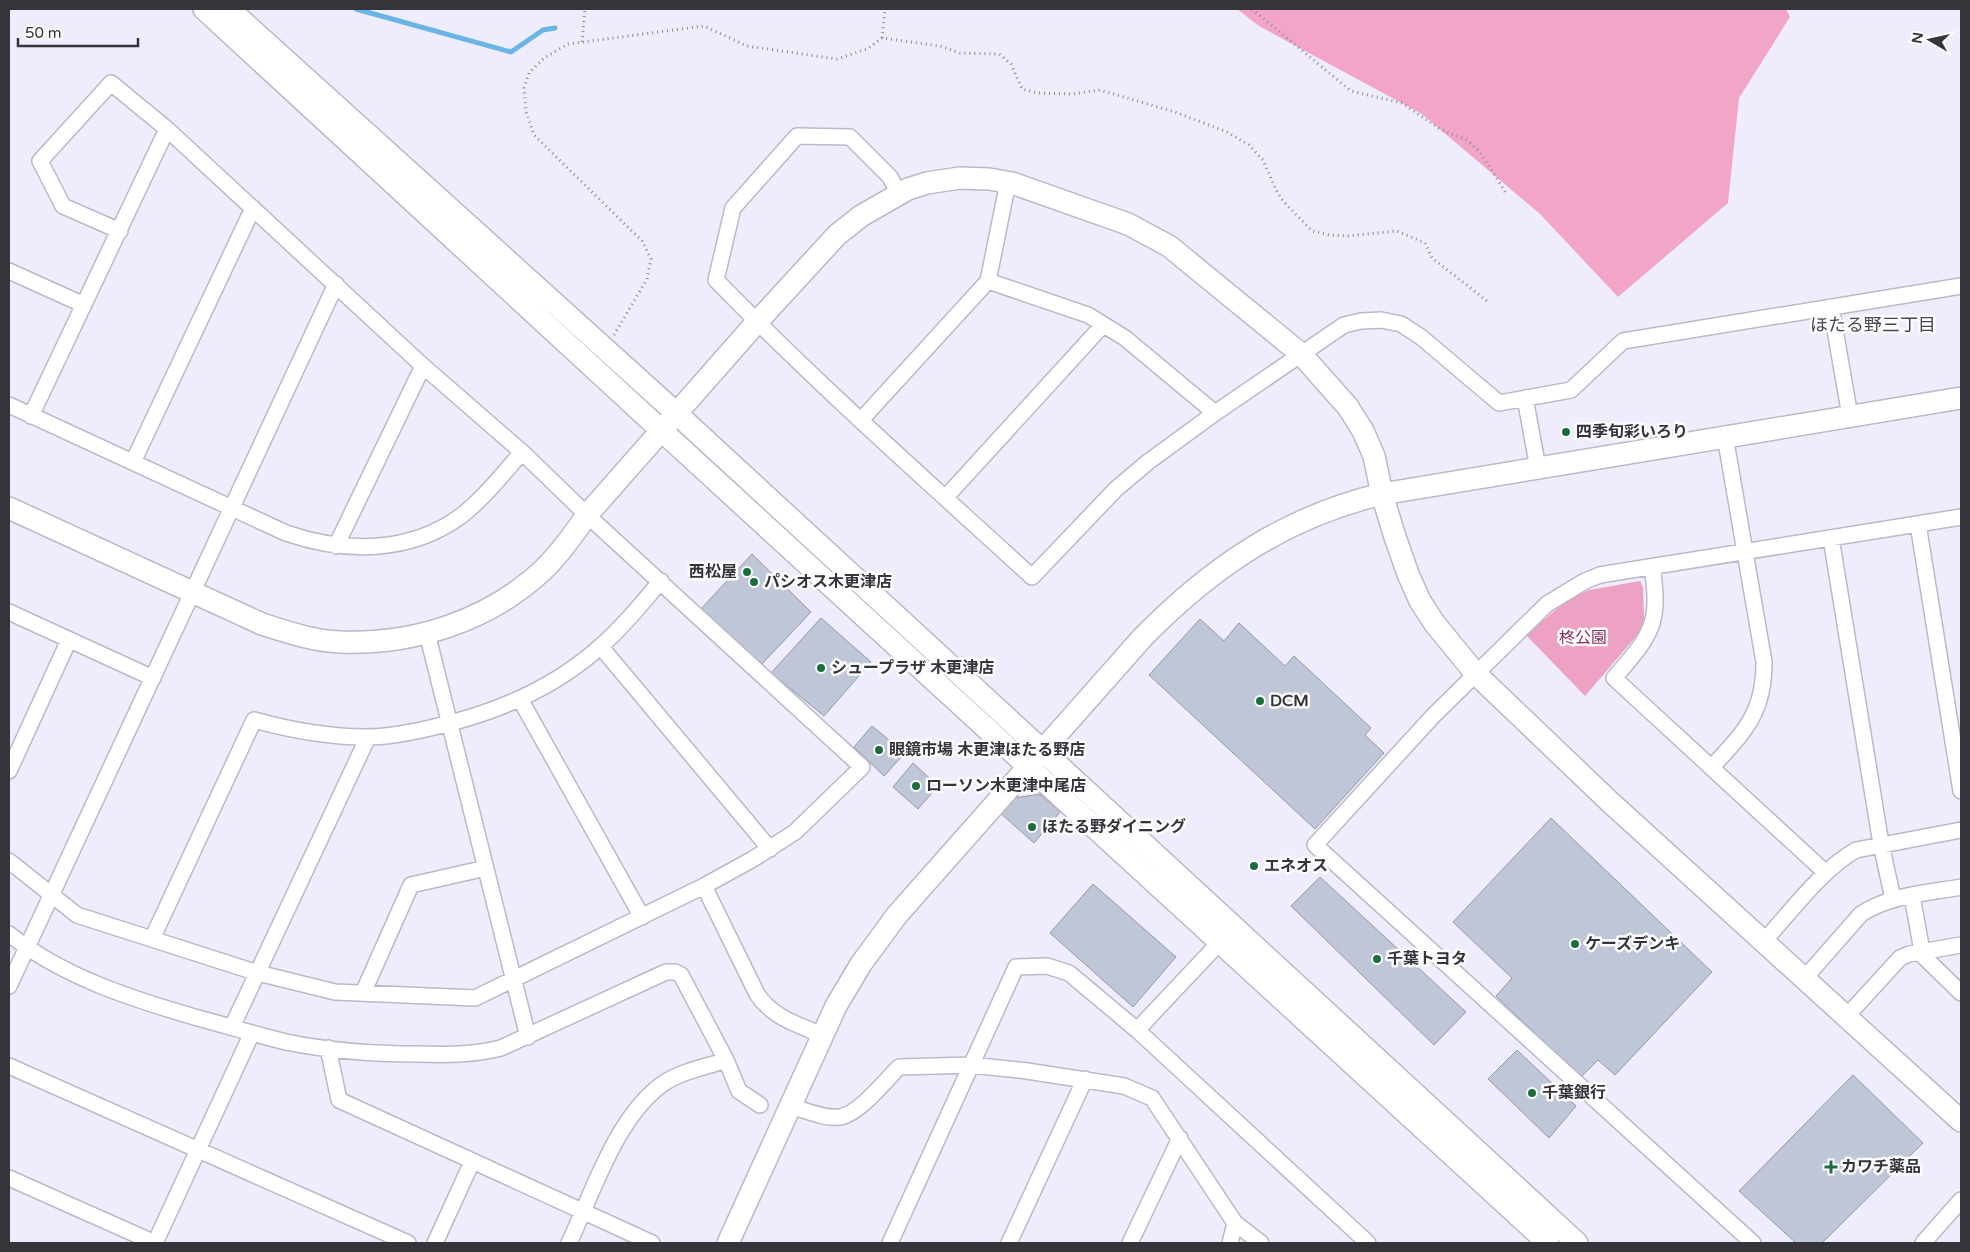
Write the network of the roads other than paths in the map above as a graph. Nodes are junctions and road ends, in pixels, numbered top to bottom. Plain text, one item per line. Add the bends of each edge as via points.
1 (204, 9) edge
2 (229, 9) edge
3 (167, 129) junction
4 (1008, 182) junction
5 (899, 194) junction
6 (253, 208) junction
7 (120, 231) junction
8 (9, 271) edge
9 (988, 281) junction
10 (336, 284) junction
11 (1961, 286) edge
12 (84, 305) junction
13 (1831, 307) junction
14 (757, 322) junction
15 (1103, 324) junction
16 (1301, 354) junction
17 (423, 366) junction
18 (1525, 398) junction
19 (1961, 398) edge
20 (9, 405) edge
21 (1215, 413) junction
22 (676, 414) junction
23 (31, 416) junction
24 (1850, 416) junction
25 (861, 420) junction
26 (662, 431) junction
27 (1725, 436) junction
28 (522, 452) junction
29 (133, 462) junction
30 (1538, 468) junction
31 (1382, 494) junction
32 (945, 498) junction
33 (9, 508) edge
34 (232, 508) junction
35 (588, 515) junction
36 (1961, 517) edge
37 (1918, 524) junction
38 (1831, 538) junction
39 (336, 546) junction
40 (1744, 552) junction
41 (1652, 567) junction
42 (661, 581) junction
43 (193, 592) junction
44 (9, 612) edge
45 (427, 633) junction
46 (69, 640) junction
47 (601, 647) junction
48 (1476, 674) junction
49 (153, 678) junction
50 (520, 699) junction
51 (450, 724) junction
52 (368, 737) junction
53 (1044, 750) junction
54 (1028, 767) junction
55 (1712, 767) junction
56 (9, 771) edge
57 (1961, 791) edge
58 (1961, 830) edge
59 (1881, 844) junction
60 (770, 850) junction
61 (9, 861) edge
62 (486, 868) junction
63 (1826, 873) junction
64 (704, 886) junction
65 (1961, 887) edge
66 (52, 894) junction
67 (1912, 896) junction
68 (1893, 899) junction
69 (642, 917) junction
70 (9, 934) edge
71 (152, 939) junction
72 (1220, 942) junction
73 (1763, 942) junction
74 (1961, 945) edge
75 (27, 948) junction
76 (1920, 952) junction
77 (258, 973) junction
78 (1804, 979) junction
79 (514, 980) junction
80 (9, 986) edge
81 (363, 993) junction
82 (1961, 993) edge
83 (1846, 1017) junction
84 (232, 1027) junction
85 (1137, 1030) junction
86 (252, 1033) junction
87 (822, 1035) junction
88 (528, 1037) junction
89 (328, 1048) junction
90 (726, 1060) junction
91 (971, 1065) junction
92 (9, 1066) edge
93 (1085, 1079) junction
94 (760, 1105) dead end
95 (790, 1106) junction
96 (1961, 1121) edge
97 (1180, 1138) junction
98 (197, 1150) junction
99 (472, 1162) junction
100 (9, 1178) edge
101 (1961, 1200) edge
102 (584, 1212) junction
103 (1235, 1223) junction
104 (155, 1243) edge
105 (408, 1243) edge
106 (435, 1243) edge
107 (569, 1243) edge
108 (652, 1243) edge
109 (728, 1243) edge
110 (890, 1243) edge
111 (1009, 1243) edge
112 (1130, 1243) edge
113 (1230, 1243) edge
114 (1261, 1243) edge
115 (1368, 1243) edge
116 (1548, 1243) edge
117 (1578, 1243) edge
118 (1753, 1243) edge
119 (1923, 1243) edge

1 - 26 street
2 - 22 street
3 - 6 street
3 - 7 street
3 - 7 street via 111,83 40,161 63,206
4 - 5 street via 960,178 927,183
4 - 9 street
4 - 16 street via 1128,224 1169,246
5 - 14 street via 861,216 837,235
5 - 14 street via 890,177 850,137 797,136 733,208 716,280
6 - 10 street
6 - 29 street
7 - 12 street
8 - 12 street
9 - 15 street via 1088,315
9 - 25 street
10 - 17 street
10 - 34 street
11 - 13 street
12 - 23 street
13 - 18 street via 1623,341 1571,390
13 - 24 street
14 - 22 street
14 - 25 street
15 - 21 street via 1125,338
15 - 32 street
16 - 18 street via 1344,325 1381,320 1401,324 1421,337 1499,403
16 - 21 street
16 - 31 street via 1348,407 1363,431 1374,456
17 - 28 street
17 - 39 street
18 - 30 street
19 - 24 street
20 - 23 street
21 - 32 street via 1116,489 1032,577
22 - 26 street
22 - 53 street
23 - 29 street
24 - 27 street
25 - 32 street
26 - 35 street
26 - 54 street
27 - 30 street
27 - 40 street
28 - 35 street
28 - 39 street via 479,500 438,530 388,546
29 - 34 street
30 - 31 street
31 - 48 street via 1408,574 1420,600 1435,624
31 - 53 street via 1350,501 1299,521 1236,556 1196,586 1143,636
33 - 43 street
34 - 39 street via 286,533
34 - 43 street
35 - 42 street
35 - 45 street via 542,570 499,604 467,620
36 - 37 street
37 - 38 street
37 - 57 street
38 - 40 street
38 - 59 street
40 - 41 street
40 - 55 street via 1764,662 1764,679 1752,720
41 - 48 street via 1600,575 1565,591 1547,604
41 - 55 street via 1656,602 1650,631 1614,678
42 - 47 street
42 - 60 street via 862,767 796,832
43 - 45 street via 262,624 300,636 339,642 382,641
43 - 49 street
44 - 46 street
45 - 51 street
46 - 49 street
46 - 56 street
47 - 50 street via 554,682
47 - 60 street
48 - 73 street
48 - 118 street via 1433,716 1315,845
49 - 66 street
50 - 51 street
50 - 69 street
51 - 52 street
51 - 62 street
52 - 71 street via 305,732 254,720
52 - 77 street
53 - 54 street
53 - 117 street
54 - 72 street
54 - 87 street via 898,914 850,981
55 - 63 street
58 - 59 street
59 - 63 street via 1856,850
59 - 68 street
60 - 64 street
61 - 66 street
62 - 79 street
62 - 81 street via 412,886
63 - 73 street
64 - 69 street
64 - 87 street via 764,1005 775,1014
65 - 67 street
66 - 71 street via 77,915
66 - 75 street
67 - 68 street
67 - 76 street
68 - 78 street via 1860,914
69 - 79 street
70 - 75 street
71 - 77 street
72 - 85 street
72 - 116 street
73 - 78 street
74 - 76 street
75 - 80 street
75 - 84 street via 104,987
76 - 82 street
76 - 83 street via 1900,958
77 - 81 street via 335,992
77 - 84 street
78 - 83 street
79 - 81 street via 475,998
79 - 88 street
83 - 96 street
84 - 86 street
85 - 91 street via 1069,973 1047,966 1016,967
85 - 115 street
86 - 89 street
86 - 98 street
87 - 95 street
88 - 89 street via 477,1054 374,1054
88 - 90 street via 666,972 675,972 681,975
89 - 99 street via 339,1100
90 - 94 street via 739,1091
90 - 102 street via 676,1076 645,1099 617,1136
91 - 93 street
91 - 95 street via 899,1067 855,1110 840,1116 823,1116
91 - 110 street
92 - 98 street
93 - 97 street via 1124,1086 1152,1098
93 - 111 street
95 - 109 street
97 - 103 street
97 - 112 street
98 - 104 street
98 - 105 street
99 - 102 street
99 - 106 street
100 - 104 street
101 - 119 street
102 - 107 street
102 - 108 street
103 - 113 street
103 - 114 street

